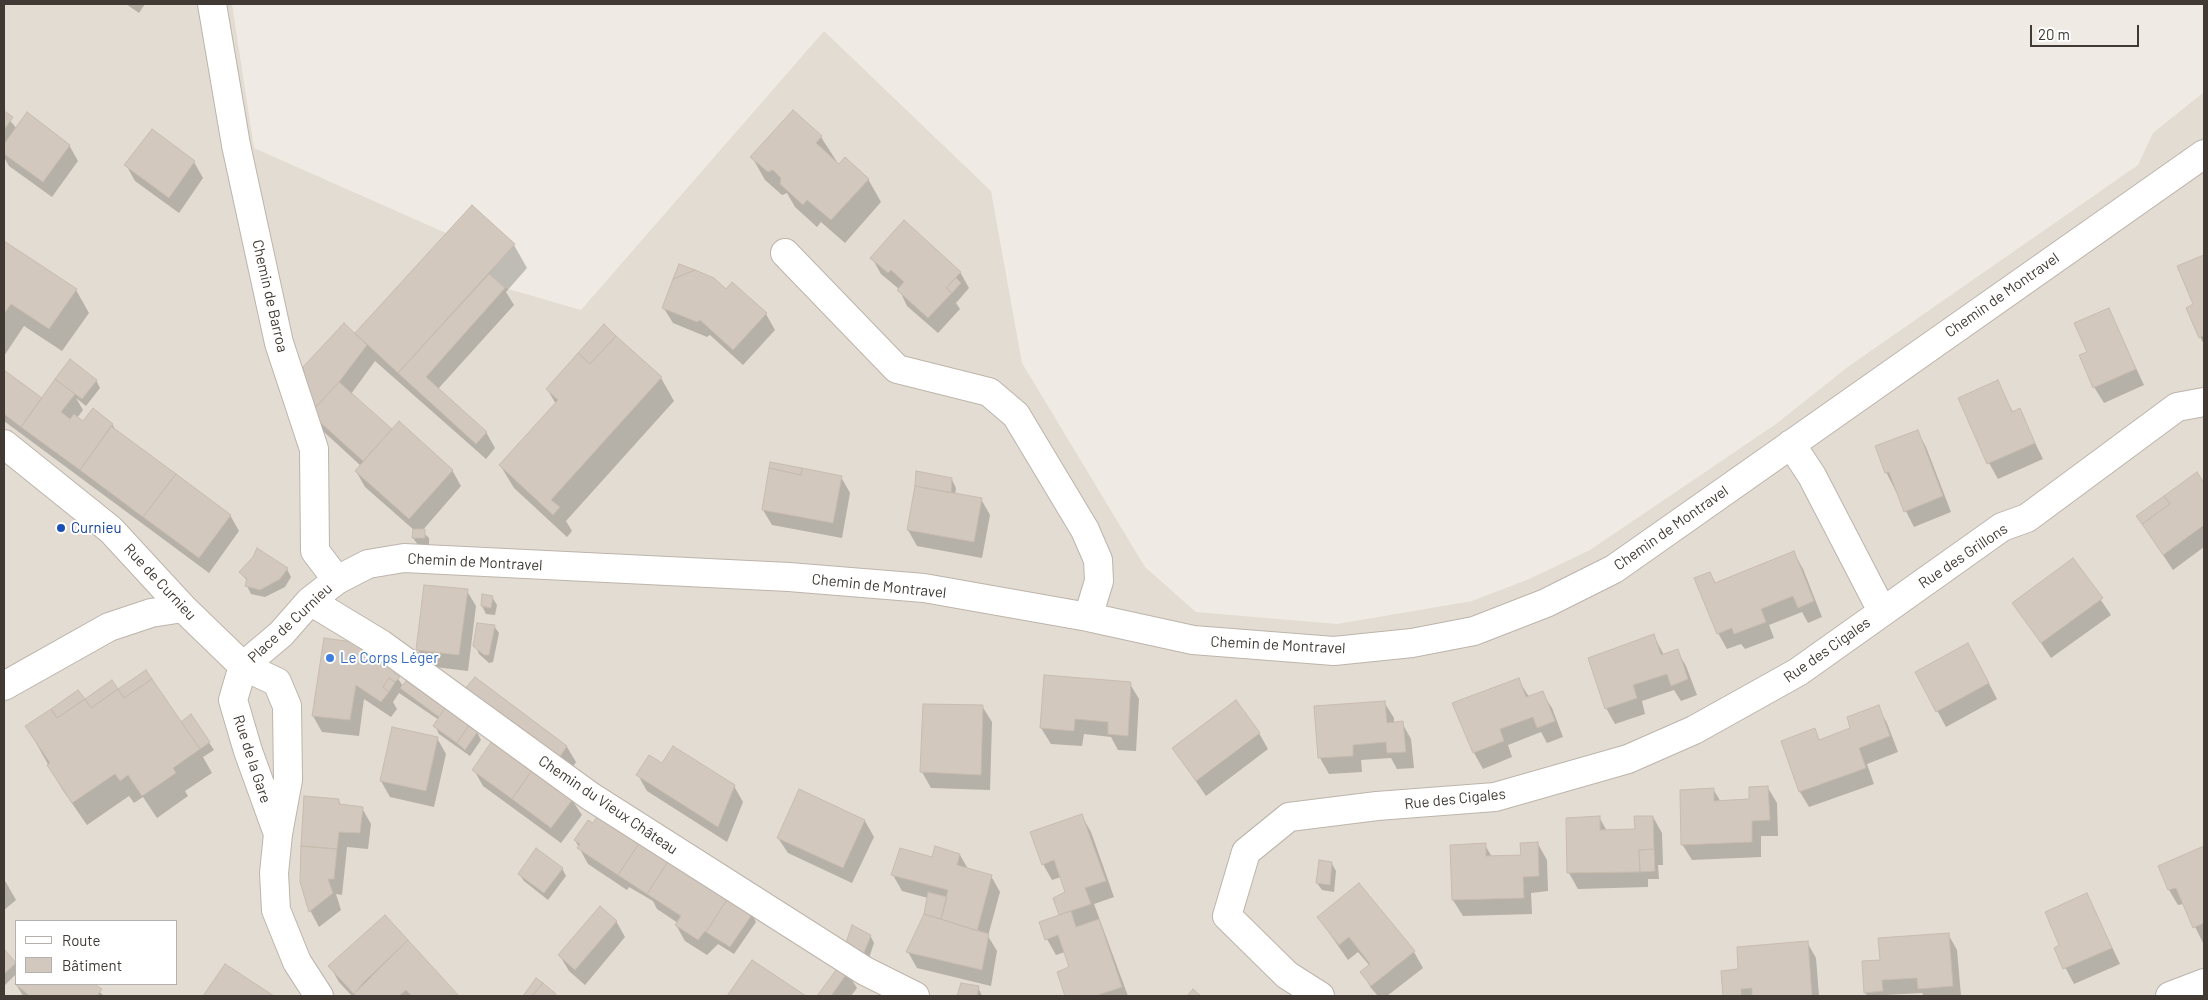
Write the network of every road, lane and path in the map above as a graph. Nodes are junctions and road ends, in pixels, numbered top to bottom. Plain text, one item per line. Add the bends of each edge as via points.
1 (212, 4) edge
2 (2204, 154) edge
3 (785, 253) dead end
4 (2204, 402) edge
5 (4, 444) edge
6 (1791, 444) junction
7 (337, 580) junction
8 (310, 601) junction
9 (183, 608) junction
10 (1882, 611) junction
11 (1088, 617) junction
12 (243, 666) junction
13 (4, 686) edge
14 (278, 834) junction
15 (2204, 983) edge
16 (319, 996) edge
17 (915, 996) edge
18 (1320, 996) edge
19 (2170, 996) edge

1 - 7 street, Chemin de Barroa via 236,145 279,343 314,449 315,551
2 - 6 street, Chemin de Montravel
3 - 11 street via 897,369 989,392 1016,415 1085,530 1098,560 1099,581
4 - 10 street, Rue des Grillons via 2177,408 2027,518 2002,527
5 - 9 street, Rue de Curnieu via 111,530
6 - 10 street via 1812,476
6 - 11 street, Chemin de Montravel via 1614,569 1546,603 1474,631 1412,643 1334,651 1194,640
7 - 8 street, Place de Curnieu
7 - 11 street, Chemin de Montravel via 368,564 404,558 789,577 924,588
8 - 12 street, Place de Curnieu via 281,634
8 - 17 street, Chemin du Vieux Château via 381,644 590,796 865,971
9 - 12 street, Rue de Curnieu
9 - 13 street via 151,613 109,627
10 - 18 street, Rue des Cigales via 1798,672 1694,730 1628,759 1495,797 1289,817 1246,852 1227,916 1287,975
12 - 14 street, Rue de la Gare via 233,700
12 - 14 street, Rue de la Gare via 277,682 287,706 288,780
14 - 16 street, Rue de la Gare via 274,873 276,910 297,962
15 - 19 street

